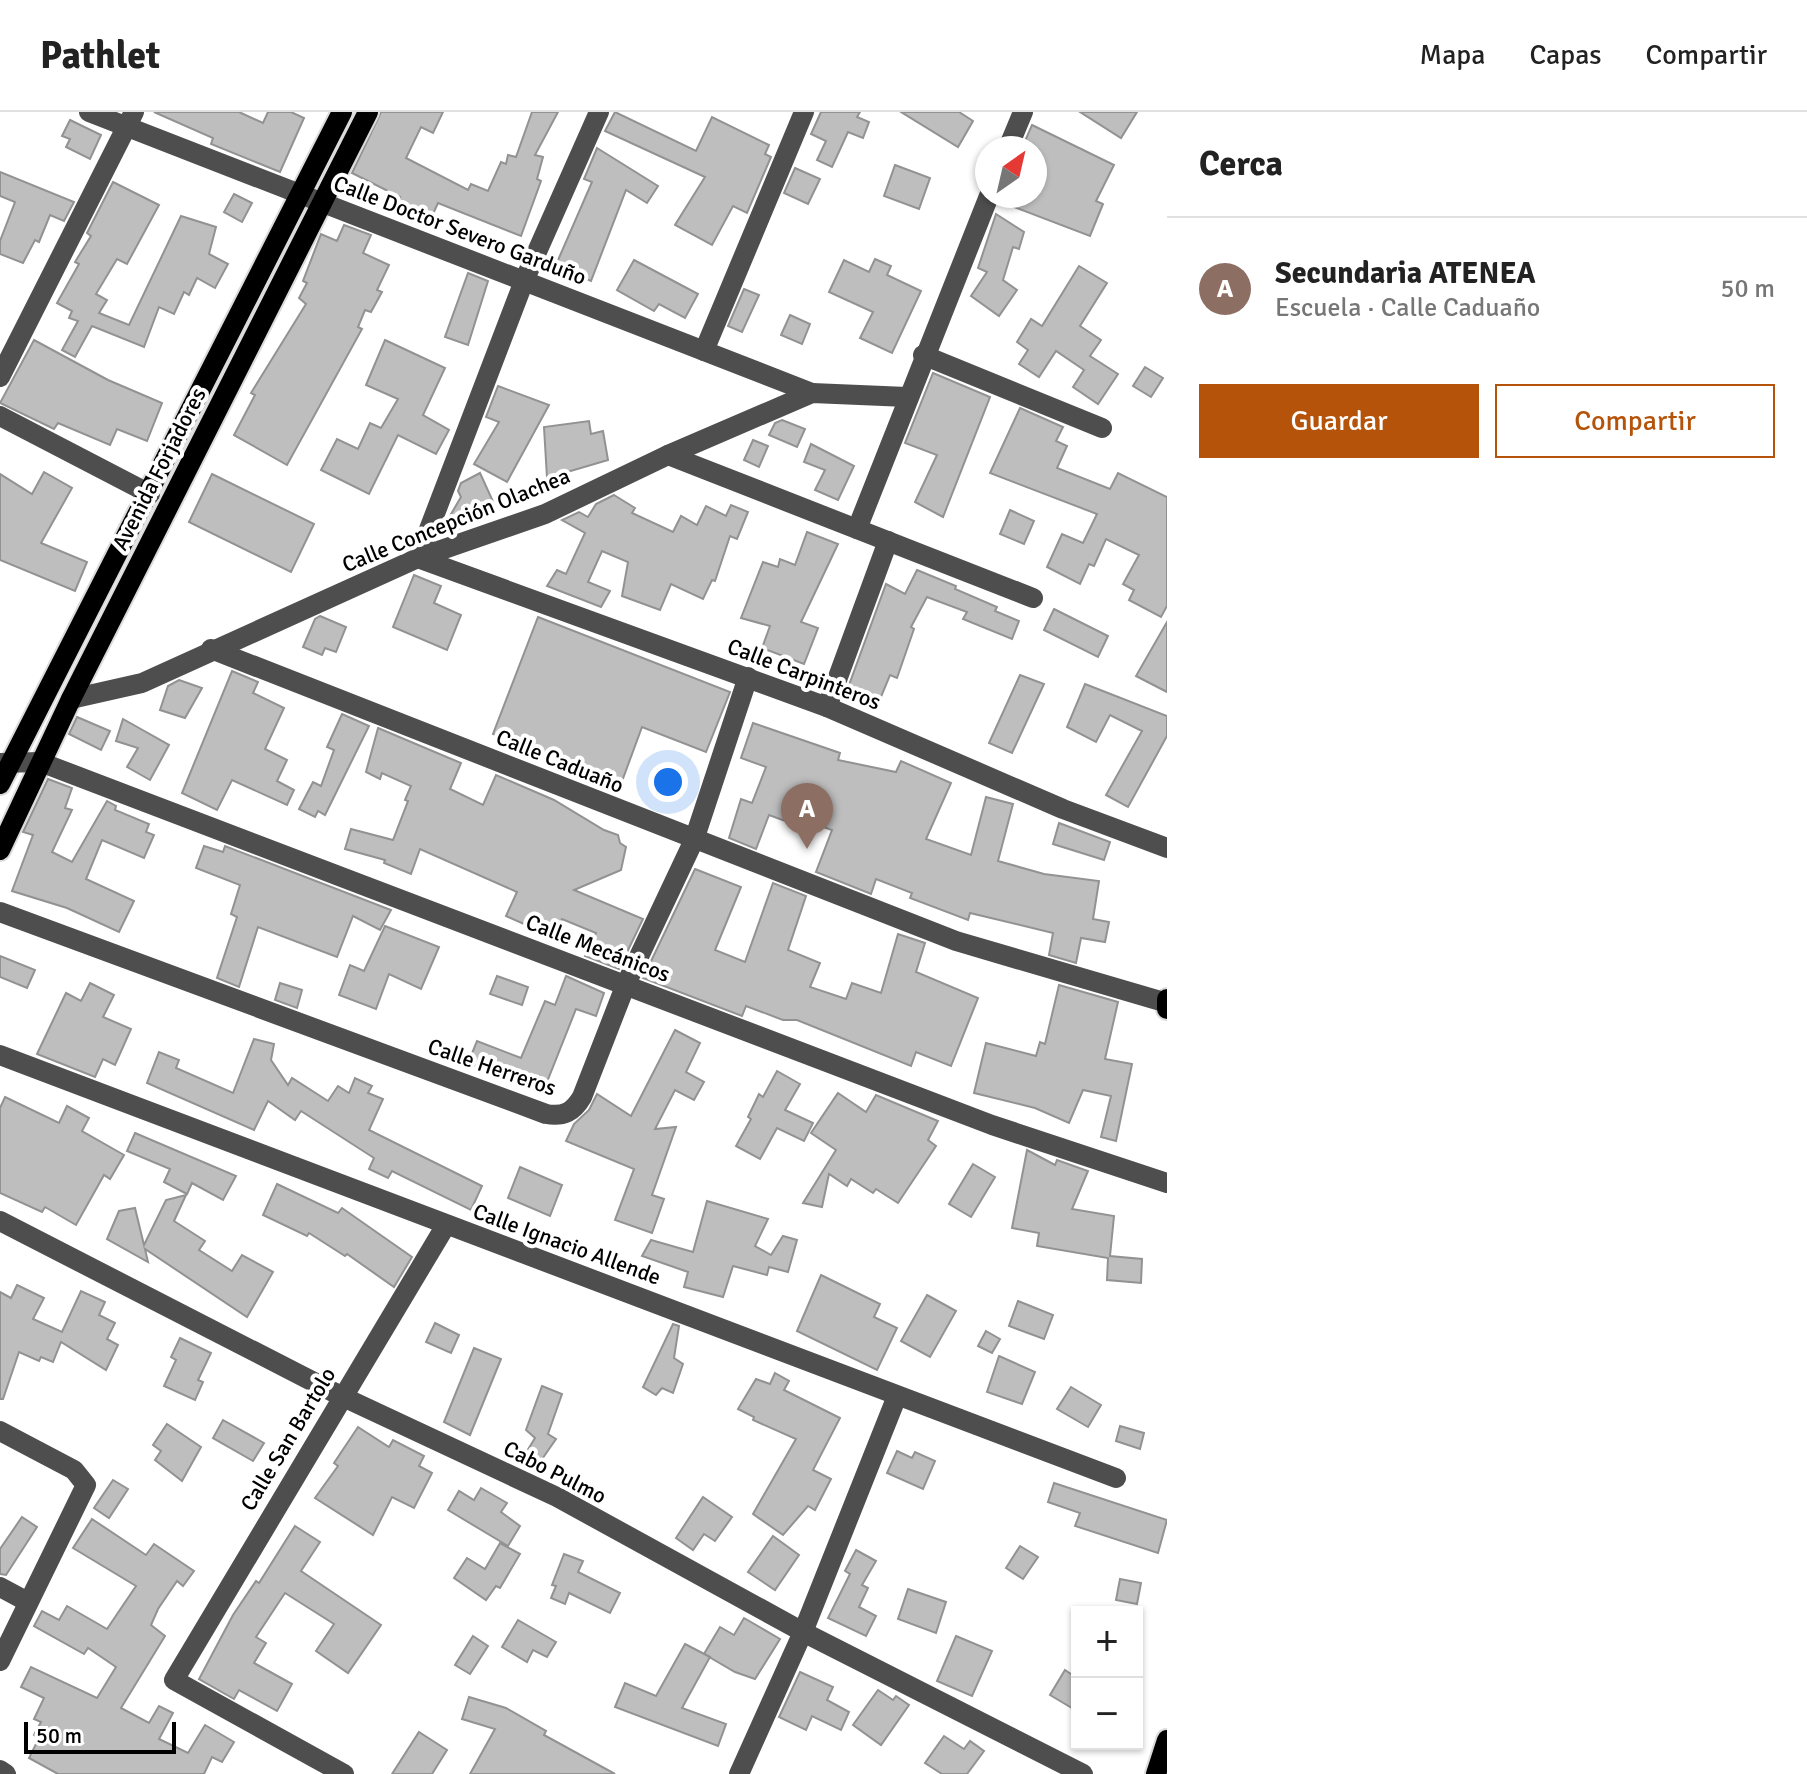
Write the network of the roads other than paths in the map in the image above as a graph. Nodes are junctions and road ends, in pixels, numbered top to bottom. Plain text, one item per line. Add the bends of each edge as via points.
1 (89, 112) edge
2 (342, 112) edge
3 (368, 112) edge
4 (599, 112) edge
5 (804, 112) edge
6 (1023, 112) edge
7 (131, 119) edge
8 (1013, 136) edge
9 (301, 194) junction
10 (321, 202) junction
11 (984, 208) edge
12 (524, 281) junction
13 (704, 351) junction
14 (923, 355) junction
15 (0, 377) edge
16 (812, 393) junction
17 (907, 397) junction
18 (0, 416) edge
19 (1102, 428) dead end
20 (668, 455) junction
21 (150, 494) junction
22 (857, 529) junction
23 (888, 541) junction
24 (418, 558) junction
25 (1033, 598) dead end
26 (211, 649) junction
27 (748, 677) junction
28 (71, 699) junction
29 (827, 707) junction
30 (6, 761) edge
31 (40, 762) junction
32 (0, 784) edge
33 (694, 840) junction
34 (1167, 848) edge
35 (0, 850) edge
36 (0, 912) edge
37 (626, 984) junction
38 (1167, 1001) edge
39 (1167, 1009) edge
40 (0, 1055) edge
41 (1167, 1183) edge
42 (0, 1221) edge
43 (446, 1225) junction
44 (341, 1396) junction
45 (897, 1396) junction
46 (0, 1431) edge
47 (1116, 1478) dead end
48 (0, 1587) edge
49 (28, 1602) junction
50 (803, 1632) junction
51 (0, 1661) edge
52 (1167, 1740) edge
53 (0, 1770) edge
54 (6, 1774) edge
55 (344, 1774) edge
56 (739, 1774) edge
57 (1083, 1774) edge
58 (1156, 1774) edge

1 - 7 street, Calle Doctor Severo Garduño
2 - 9 main road, Avenida Forjadores
3 - 10 main road, Avenida Forjadores
4 - 12 street
5 - 13 street
6 - 8 street
7 - 9 street, Calle Doctor Severo Garduño
7 - 15 street
9 - 10 street, Calle Doctor Severo Garduño
9 - 21 main road, Avenida Forjadores
10 - 12 street, Calle Doctor Severo Garduño
10 - 28 main road, Avenida Forjadores
11 - 14 street
12 - 13 street, Calle Doctor Severo Garduño
12 - 24 street
13 - 16 street, Calle Doctor Severo Garduño
14 - 17 street
14 - 19 street
16 - 17 street, Calle Concepción Olachea
16 - 20 street, Calle Concepción Olachea
17 - 22 street
18 - 21 street
20 - 22 street
20 - 24 street, Calle Concepción Olachea via 518,525
21 - 30 main road, Avenida Forjadores
22 - 23 street
23 - 25 street
23 - 29 street
24 - 26 street, Calle Concepción Olachea
24 - 27 street, Calle Carpinteros
26 - 28 street, Calle Concepción Olachea via 142,683
26 - 33 street, Calle Caduaño
27 - 29 street, Calle Carpinteros
27 - 33 street, Calle Herreros
28 - 31 main road, Avenida Forjadores
29 - 34 street, Calle Carpinteros
30 - 31 street, Calle Mecánicos
30 - 32 main road, Avenida Forjadores
31 - 35 main road, Avenida Forjadores
31 - 37 street, Calle Mecánicos
33 - 37 street, Calle Herreros
33 - 38 street, Calle Caduaño via 956,941
36 - 37 street, Calle Herreros via 555,1116 572,1111 582,1097
37 - 41 street, Calle Mecánicos via 992,1125
38 - 39 main road
40 - 43 street, Calle Ignacio Allende
42 - 44 street, Cabo Pulmo
43 - 44 street, Calle San Bartolo
43 - 45 street, Calle Ignacio Allende
44 - 50 street, Cabo Pulmo via 557,1497
44 - 55 street, Calle San Bartolo via 174,1680
45 - 47 street, Calle Ignacio Allende
45 - 50 street
46 - 49 street via 74,1470 86,1485
48 - 49 street
49 - 51 street
50 - 56 street
50 - 57 street, Cabo Pulmo
52 - 58 main road
53 - 54 street

